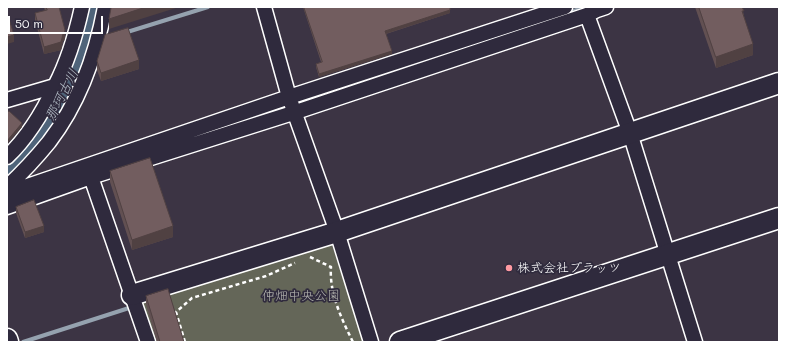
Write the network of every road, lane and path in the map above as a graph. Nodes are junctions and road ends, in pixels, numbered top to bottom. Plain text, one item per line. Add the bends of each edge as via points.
1 (82, 7) edge
2 (105, 7) edge
3 (264, 7) edge
4 (565, 7) edge
5 (597, 10) edge
6 (779, 83) edge
7 (55, 86) junction
8 (289, 97) junction
9 (7, 100) edge
10 (296, 112) junction
11 (630, 133) junction
12 (7, 157) edge
13 (88, 172) junction
14 (7, 187) edge
15 (7, 193) edge
16 (7, 207) edge
17 (779, 218) edge
18 (337, 232) junction
19 (668, 255) junction
20 (309, 257) dead end
21 (302, 260) dead end
22 (132, 295) junction
23 (148, 342) edge
24 (185, 342) edge
25 (353, 342) edge
26 (371, 342) edge
27 (400, 342) edge
28 (695, 342) edge

1 - 7 street via 73,43
2 - 14 street via 94,52 68,113 49,142
3 - 8 street
4 - 8 street
5 - 10 street
5 - 11 street
6 - 11 street
7 - 9 street
7 - 12 street via 31,129
8 - 10 street
8 - 13 street
10 - 13 street
10 - 18 street
11 - 18 street
11 - 19 street
13 - 15 street
13 - 16 street
13 - 22 street
17 - 19 street
18 - 22 street
18 - 26 street
19 - 27 street
19 - 28 street
20 - 25 path via 331,267 330,279 336,300
21 - 24 path via 266,276 192,298 176,312
22 - 23 street

